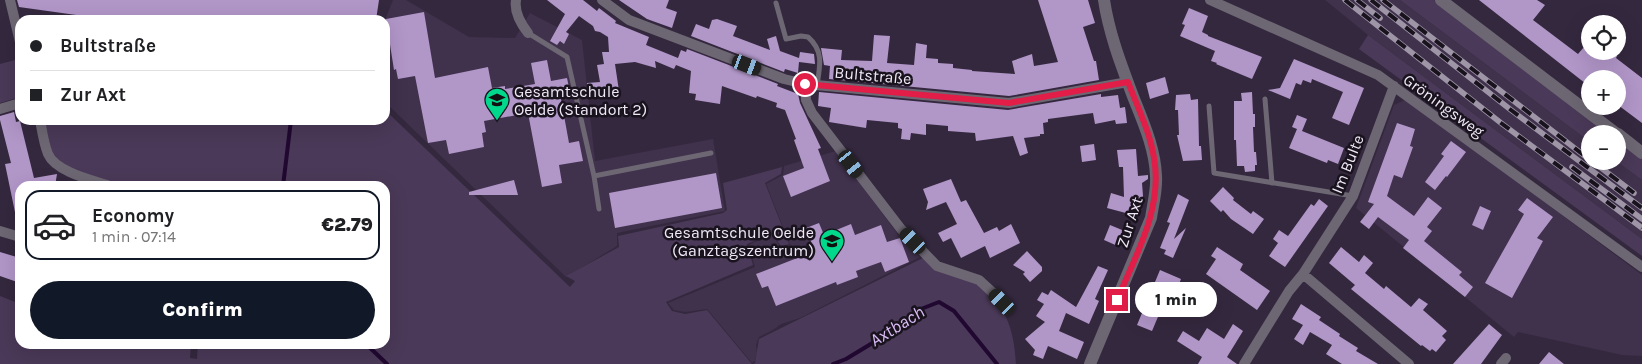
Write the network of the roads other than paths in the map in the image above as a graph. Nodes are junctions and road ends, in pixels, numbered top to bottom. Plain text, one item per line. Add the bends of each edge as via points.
1 (10, 0) edge
2 (516, 0) edge
3 (602, 0) edge
4 (1104, 0) edge
5 (1210, 0) edge
6 (1441, 0) edge
7 (776, 3) dead end
8 (15, 21) edge
9 (528, 33) joint
10 (1128, 82) junction
11 (805, 84) junction
12 (817, 84) junction
13 (1394, 86) junction
14 (1265, 99) dead end
15 (15, 104) edge
16 (1209, 106) dead end
17 (0, 108) edge
18 (41, 125) edge
19 (1605, 125) edge
20 (1626, 140) edge
21 (1641, 150) edge
22 (712, 153) dead end
23 (594, 176) junction
24 (96, 181) edge
25 (1272, 183) junction
26 (1353, 196) junction
27 (599, 209) dead end
28 (0, 231) edge
29 (15, 236) edge
30 (1642, 266) edge
31 (1303, 274) junction
32 (1002, 302) dead end
33 (1090, 364) edge
34 (1244, 364) edge
35 (1409, 364) edge

1 - 8 street
2 - 9 street via 520,23
3 - 11 street, Bultstraße via 629,20
4 - 10 street, Zur Axt
5 - 13 street, Gröningsweg via 1378,75
6 - 19 street
7 - 12 lane via 786,39 808,37 818,50 821,59
9 - 23 lane via 567,57
10 - 12 street, Bultstraße via 1009,103
10 - 33 street, Zur Axt via 1154,157 1156,192 1151,218
11 - 12 street, Bultstraße
11 - 32 street via 806,100 812,113 901,229 937,266 979,280
13 - 26 street, Im Bulte
13 - 30 street, Gröningsweg
14 - 25 lane
15 - 17 street
16 - 25 lane via 1214,173
18 - 24 street via 48,155 53,162
20 - 21 street
22 - 23 lane
23 - 27 lane
25 - 26 lane
26 - 31 street, Im Bulte
28 - 29 street
31 - 34 street, Im Bulte
31 - 35 street

